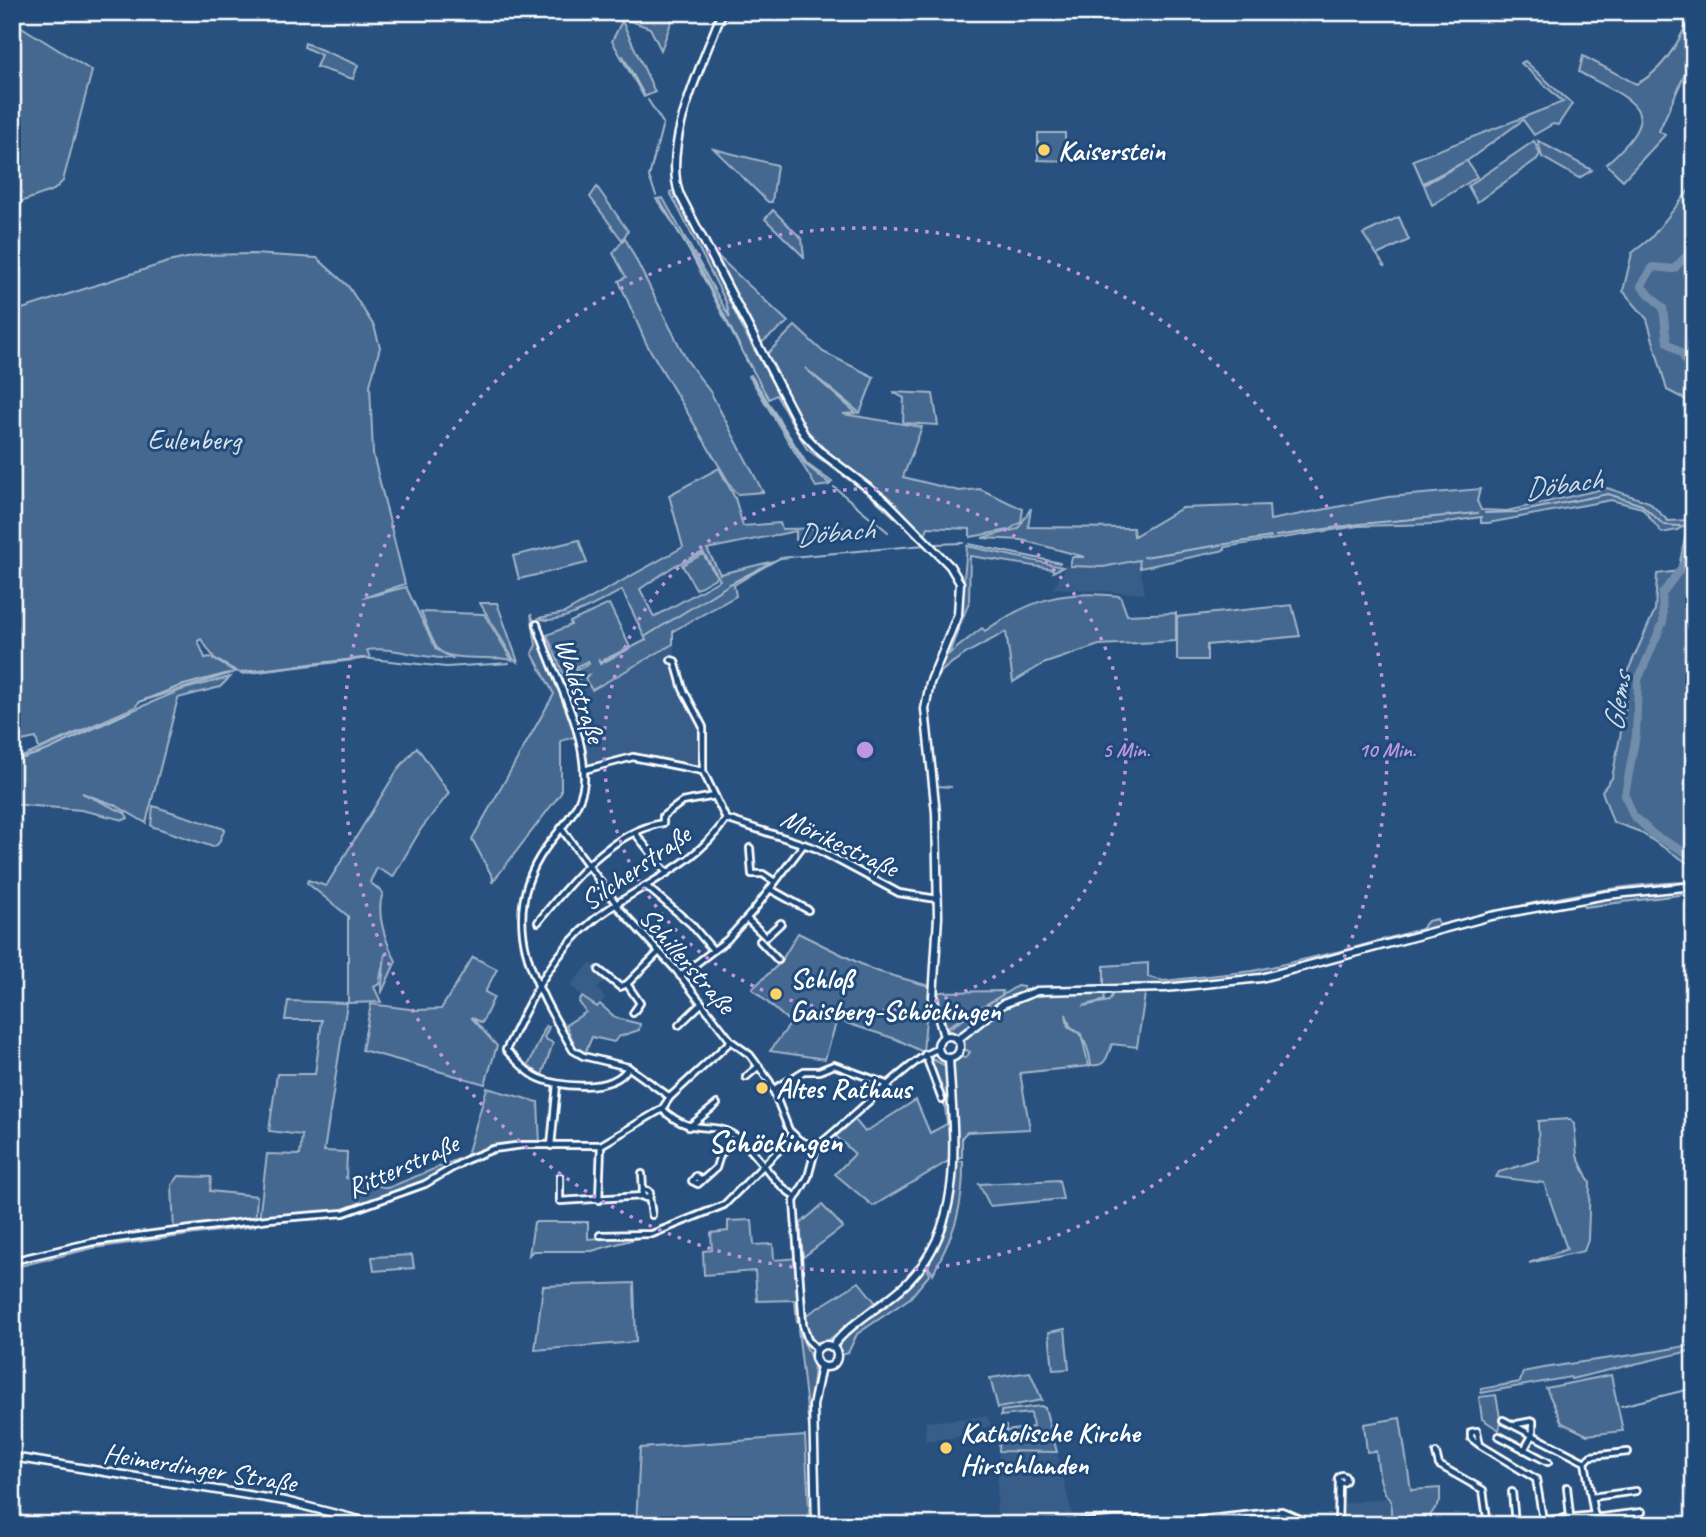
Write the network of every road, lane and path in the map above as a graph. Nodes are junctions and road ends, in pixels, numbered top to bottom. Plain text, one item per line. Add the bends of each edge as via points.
1 (722, 12) edge
2 (537, 624) dead end
3 (671, 660) dead end
4 (584, 770) junction
5 (703, 771) junction
6 (715, 796) junction
7 (726, 819) junction
8 (561, 828) junction
9 (635, 833) junction
10 (804, 844) junction
11 (750, 848) dead end
12 (587, 864) junction
13 (667, 873) junction
14 (775, 882) junction
15 (646, 886) junction
16 (1694, 886) edge
17 (770, 889) junction
18 (937, 899) junction
19 (615, 903) junction
20 (808, 910) dead end
21 (747, 919) junction
22 (538, 922) dead end
23 (780, 923) dead end
24 (766, 937) junction
25 (713, 950) junction
26 (659, 952) junction
27 (778, 960) dead end
28 (599, 970) dead end
29 (680, 975) junction
30 (536, 984) junction
31 (627, 984) junction
32 (701, 1004) junction
33 (634, 1013) dead end
34 (679, 1025) dead end
35 (944, 1037) junction
36 (957, 1040) junction
37 (730, 1041) junction
38 (938, 1049) junction
39 (925, 1054) junction
40 (949, 1058) junction
41 (759, 1066) junction
42 (628, 1067) junction
43 (746, 1077) dead end
44 (557, 1084) junction
45 (889, 1085) junction
46 (774, 1090) junction
47 (670, 1097) junction
48 (942, 1100) dead end
49 (717, 1104) dead end
50 (662, 1109) junction
51 (689, 1127) junction
52 (794, 1135) junction
53 (736, 1138) junction
54 (601, 1145) junction
55 (551, 1146) junction
56 (816, 1147) junction
57 (764, 1166) junction
58 (642, 1174) dead end
59 (560, 1177) dead end
60 (701, 1181) dead end
61 (645, 1194) junction
62 (795, 1196) junction
63 (599, 1200) junction
64 (652, 1215) dead end
65 (600, 1235) dead end
66 (12, 1261) edge
67 (832, 1346) junction
68 (817, 1349) junction
69 (821, 1366) junction
70 (1503, 1420) dead end
71 (1515, 1424) junction
72 (1533, 1434) junction
73 (1499, 1436) dead end
74 (1480, 1445) dead end
75 (1524, 1450) junction
76 (1436, 1452) dead end
77 (1628, 1452) dead end
78 (12, 1457) edge
79 (1548, 1462) dead end
80 (1585, 1462) junction
81 (1339, 1482) dead end
82 (1567, 1487) dead end
83 (1636, 1491) dead end
84 (1512, 1492) dead end
85 (1592, 1497) junction
86 (1642, 1512) dead end
87 (1596, 1516) junction
88 (1237, 1517) junction
89 (1570, 1517) junction
90 (1115, 1522) edge
91 (1541, 1522) edge
92 (1076, 1523) edge
93 (1515, 1523) edge
94 (379, 1525) edge
95 (816, 1525) edge
96 (1040, 1525) edge
97 (1238, 1525) edge
98 (1315, 1525) edge
99 (1338, 1525) edge
100 (1488, 1525) edge
101 (1498, 1525) edge
102 (1599, 1525) edge

1 - 18 main road via 680,132 674,166 679,193 804,435 882,497 957,575 962,597 926,704 936,813
2 - 4 street, Waldstraße via 570,708
3 - 5 street, Silcherstraße via 703,727
4 - 5 street via 633,757
4 - 8 street, Waldstraße via 580,799
5 - 6 street, Silcherstraße
6 - 7 street, Silcherstraße
6 - 9 street via 682,802 663,817 663,823 644,826
7 - 10 street, Mörikestraße
7 - 13 street, Silcherstraße via 686,863
8 - 12 street, Schillerstraße
8 - 30 street, Waldstraße via 533,869 524,894 520,930
9 - 12 street
9 - 13 street
10 - 14 street
10 - 18 street, Mörikestraße via 890,889
11 - 14 street via 752,874 763,874
12 - 19 street, Schillerstraße
12 - 22 street
13 - 15 street, Silcherstraße
14 - 17 street
15 - 19 street, Silcherstraße
15 - 25 street via 691,924
16 - 36 main road via 1618,893 1491,916 1261,978 1178,987 1037,991 1003,1004
17 - 20 street
17 - 21 street
18 - 35 main road via 933,998
19 - 26 street, Schillerstraße
19 - 30 street, Silcherstraße via 581,932
21 - 24 street
21 - 25 street
23 - 24 street
24 - 27 street via 759,942
25 - 29 street
26 - 29 street, Schillerstraße
26 - 31 street
28 - 31 street via 620,987
29 - 32 street, Schillerstraße
30 - 42 street, Waldstraße via 573,1050
30 - 44 street, Silcherstraße via 506,1050 534,1076
31 - 33 street via 640,1003
32 - 34 street
32 - 37 street, Schillerstraße
35 - 36 main road
35 - 38 main road
36 - 40 main road via 958,1052
37 - 41 street, Schillerstraße
37 - 47 street, Ritterstraße
38 - 39 street
38 - 40 main road
39 - 45 street
39 - 48 street
40 - 67 main road via 953,1186 941,1232 909,1281
41 - 43 street
41 - 46 street, Schillerstraße
42 - 44 street via 609,1082
42 - 47 street, Waldstraße
44 - 55 street
45 - 46 street via 834,1065 804,1071
45 - 56 street
46 - 52 street, Schillerstraße
47 - 50 street, Ritterstraße
49 - 51 street
50 - 51 street
50 - 54 street, Ritterstraße
51 - 53 street via 723,1131
52 - 56 street
52 - 57 street
53 - 57 street
53 - 60 street
54 - 55 street, Ritterstraße
54 - 63 street
55 - 66 street, Ritterstraße via 494,1149 407,1192 339,1215 268,1219 93,1242
56 - 62 street via 808,1177
57 - 62 street
57 - 65 street via 724,1205 707,1213 652,1234
58 - 61 street
59 - 63 street via 560,1202
61 - 63 street
61 - 64 street
62 - 68 street via 803,1325
67 - 68 main road
67 - 69 main road via 835,1361
68 - 69 main road via 815,1358
69 - 95 main road via 813,1406
70 - 71 street
71 - 72 street
71 - 72 street via 1533,1421
72 - 75 street
72 - 80 street
73 - 75 street
74 - 91 street via 1536,1479
75 - 79 street
76 - 100 street via 1439,1465 1482,1490
77 - 80 street via 1591,1456
78 - 94 main road, Heimerdinger Straße via 285,1501
80 - 85 street
81 - 99 street
82 - 89 street
83 - 85 street
84 - 93 street
85 - 87 street
86 - 87 street
87 - 89 street
87 - 91 street
87 - 102 street
88 - 90 street
88 - 97 street
88 - 98 street via 1287,1512
89 - 91 street
90 - 92 street
91 - 93 street
92 - 96 street
93 - 101 street

